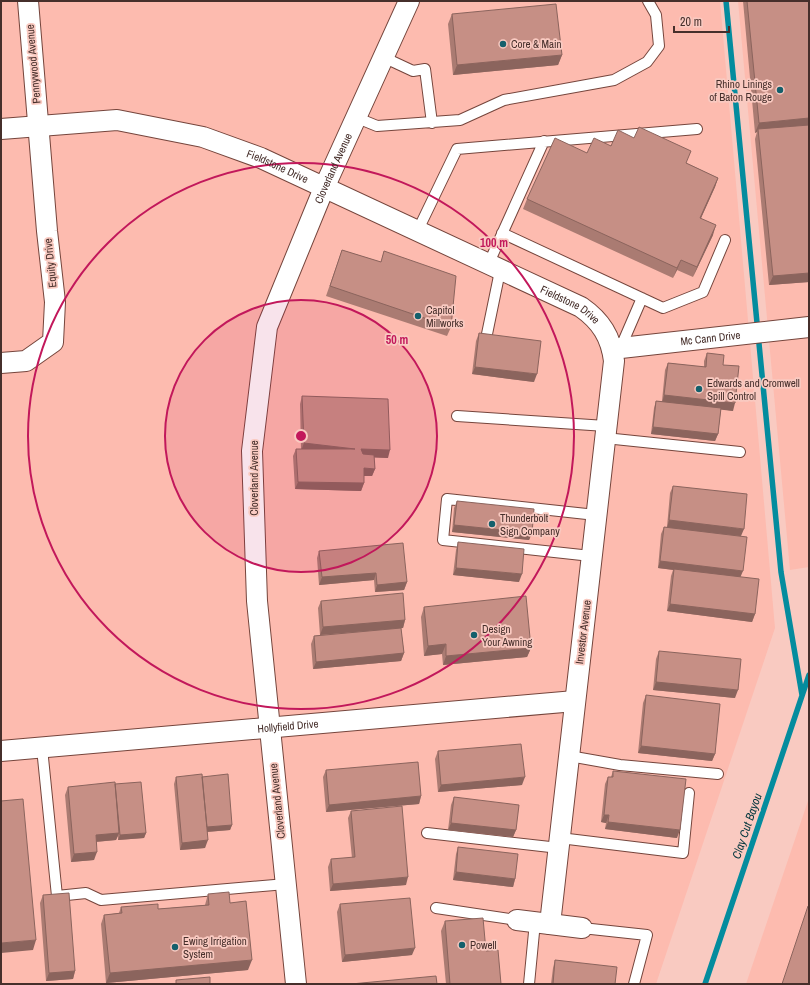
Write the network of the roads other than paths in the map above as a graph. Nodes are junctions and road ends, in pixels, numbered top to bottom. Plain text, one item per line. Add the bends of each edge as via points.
1 (28, 1) edge
2 (409, 1) edge
3 (648, 1) edge
4 (383, 57) junction
5 (355, 117) junction
6 (432, 122) junction
7 (39, 126) junction
8 (1, 129) edge
9 (697, 129) dead end
10 (544, 141) junction
11 (324, 188) junction
12 (417, 232) junction
13 (502, 233) junction
14 (725, 240) dead end
15 (494, 268) junction
16 (642, 298) junction
17 (809, 327) edge
18 (486, 334) edge
19 (614, 346) junction
20 (1, 363) edge
21 (457, 416) dead end
22 (605, 432) junction
23 (740, 452) dead end
24 (596, 515) junction
25 (591, 556) junction
26 (575, 701) junction
27 (269, 727) junction
28 (42, 748) junction
29 (1, 751) edge
30 (569, 756) junction
31 (718, 774) dead end
32 (689, 793) dead end
33 (427, 833) dead end
34 (559, 843) junction
35 (286, 884) junction
36 (436, 908) dead end
37 (534, 922) junction
38 (582, 928) joint
39 (296, 984) edge
40 (529, 984) edge
41 (634, 984) edge

1 - 7 street, Pennywood Avenue
2 - 4 street, Cloverland Avenue
3 - 6 lane via 656,15 659,46 647,62 633,71 614,80 504,100 460,120
4 - 5 street, Cloverland Avenue
4 - 6 lane via 413,71 425,70
5 - 6 lane via 377,126
5 - 11 street, Cloverland Avenue
7 - 8 street, Fieldstone Drive
7 - 11 street, Fieldstone Drive via 117,120 203,137 261,158
7 - 20 street, Equity Drive via 55,302 53,342 26,361
9 - 10 lane
10 - 12 lane via 458,149
10 - 13 lane
11 - 12 street, Fieldstone Drive
11 - 27 street, Cloverland Avenue via 267,327 252,451 257,601
12 - 15 street, Fieldstone Drive
13 - 15 lane
13 - 16 lane
14 - 16 lane via 703,292 663,308
15 - 18 lane
15 - 19 street, Fieldstone Drive via 581,307 597,319
16 - 19 lane
17 - 19 street, Mc Cann Drive
19 - 22 street, Investor Avenue
21 - 22 lane
22 - 23 lane
22 - 24 street, Investor Avenue
24 - 25 street, Investor Avenue
24 - 25 lane via 447,499 443,540
25 - 26 street, Investor Avenue
26 - 27 street, Hollyfield Drive
26 - 30 street, Investor Avenue
27 - 28 street, Hollyfield Drive
27 - 35 street, Cloverland Avenue
28 - 29 street, Hollyfield Drive
28 - 35 lane via 57,896 86,893 101,900
30 - 31 lane via 620,765
30 - 34 street, Investor Avenue
32 - 34 lane via 683,853
33 - 34 lane
34 - 37 street, Investor Avenue
35 - 39 street, Cloverland Avenue
36 - 37 lane
37 - 38 street
37 - 40 lane
38 - 41 lane via 647,935

